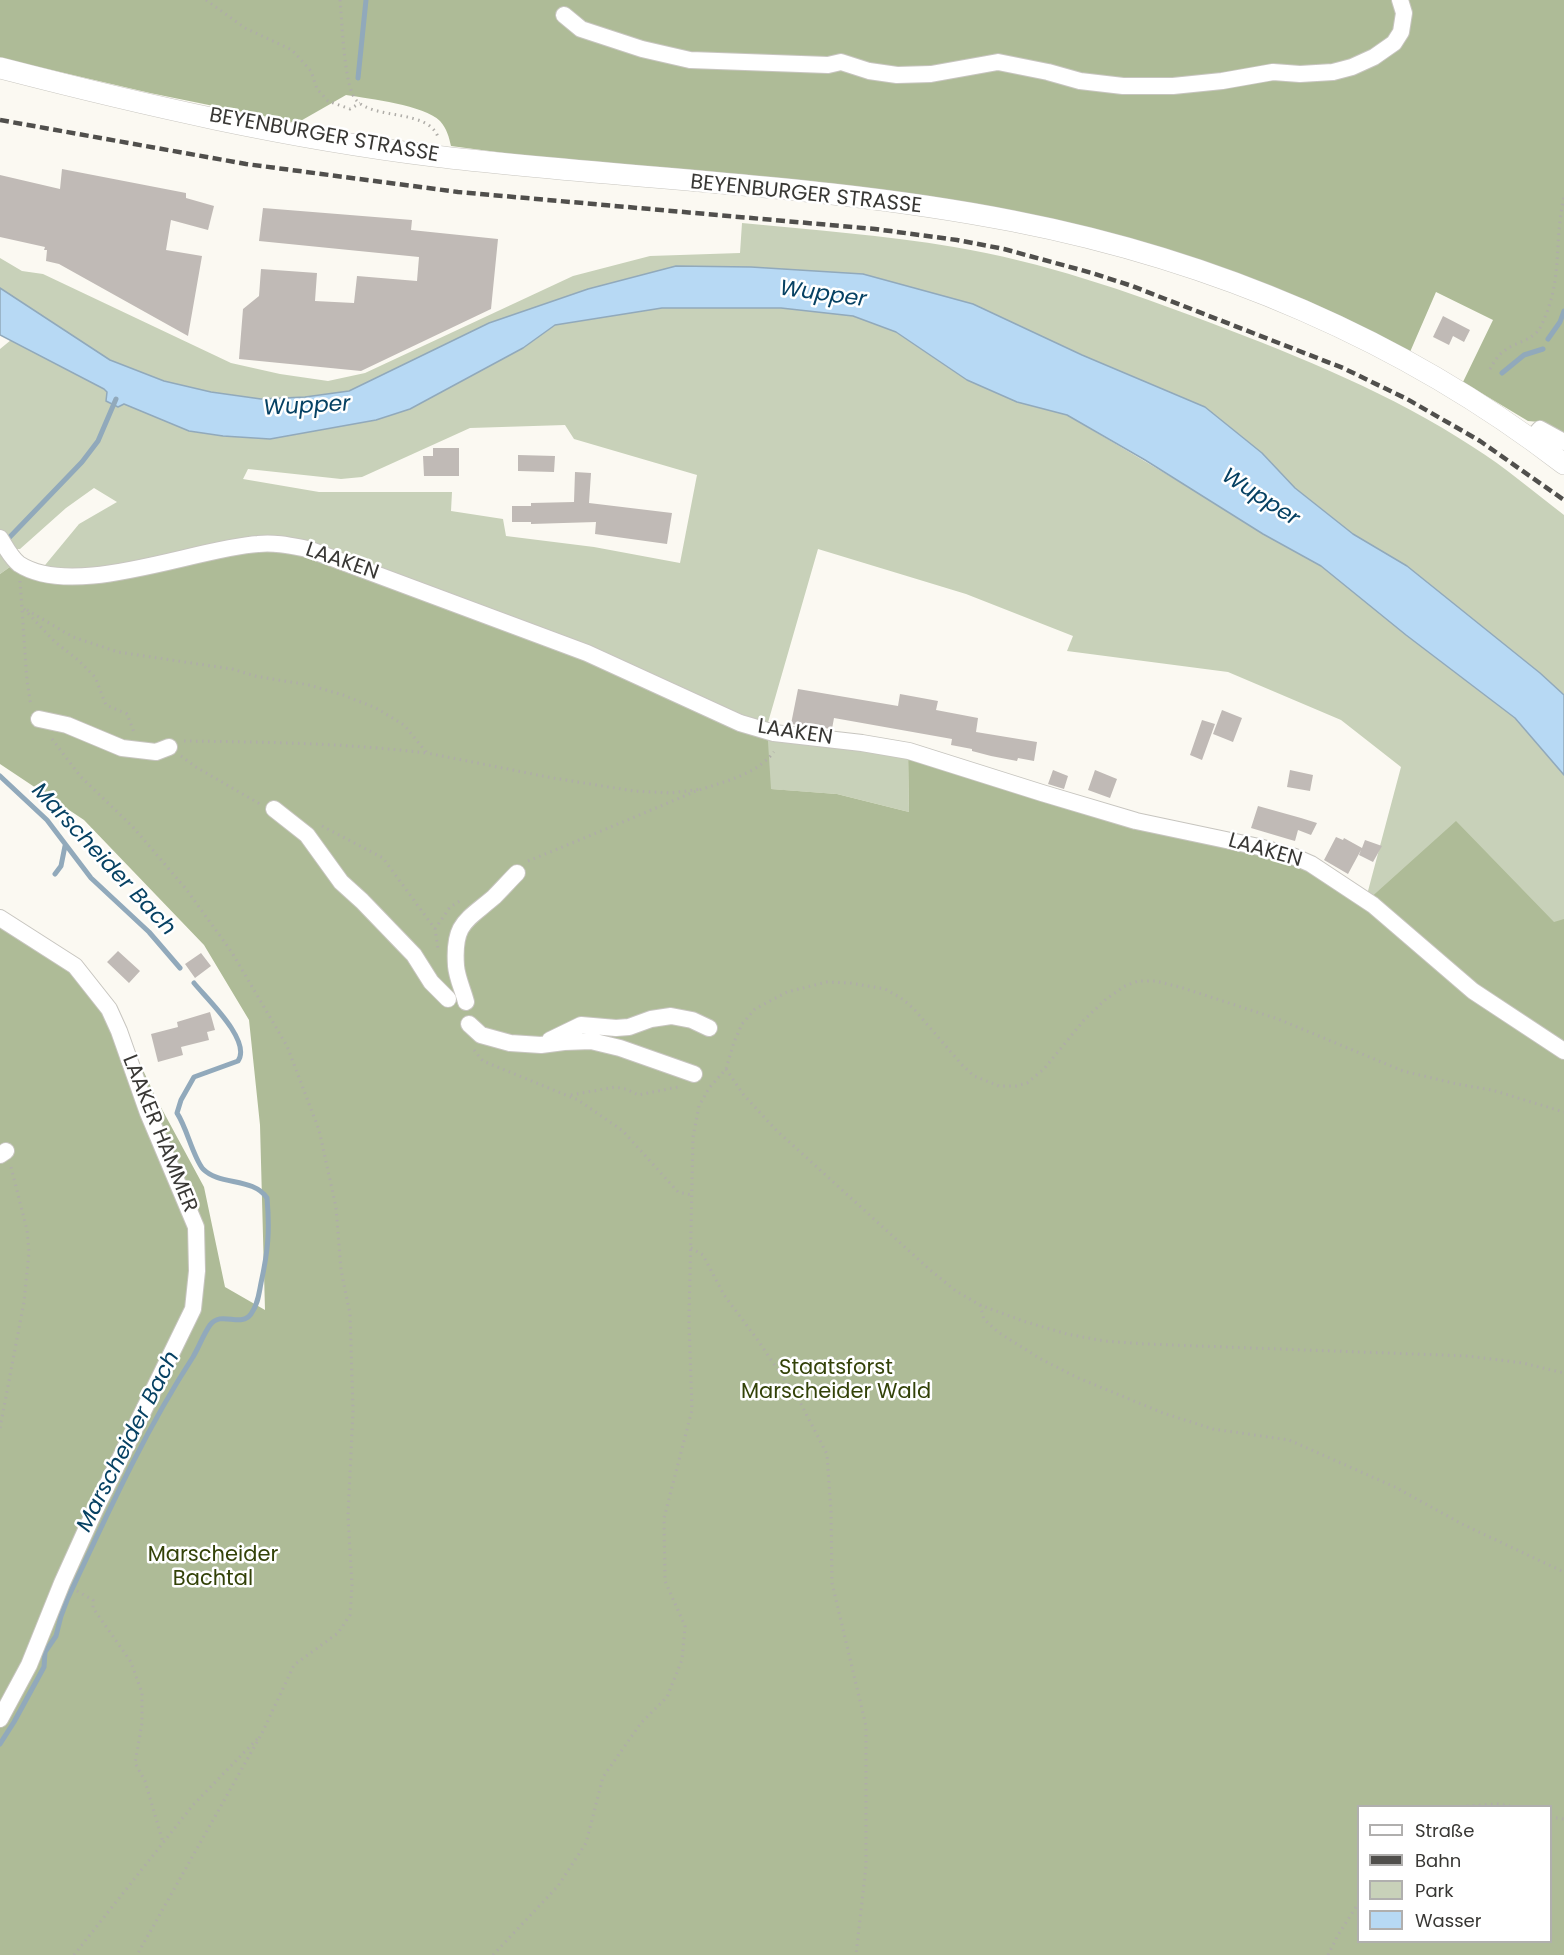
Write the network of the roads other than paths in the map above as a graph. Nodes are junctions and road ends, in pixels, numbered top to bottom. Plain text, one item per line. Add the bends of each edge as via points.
1 (1400, 0) edge
2 (564, 15) dead end
3 (0, 68) edge
4 (1531, 439) junction
5 (1564, 442) edge
6 (1564, 464) edge
7 (9, 551) edge
8 (39, 719) road end
9 (169, 747) road end
10 (274, 809) dead end
11 (518, 869) road end
12 (0, 918) edge
13 (448, 999) dead end
14 (466, 1002) dead end
15 (469, 1024) dead end
16 (709, 1028) dead end
17 (541, 1045) junction
18 (1564, 1051) edge
19 (694, 1082) road end
20 (0, 1719) edge

1 - 2 street via 1404,13 1395,43 1352,67 1334,72 1273,72 1173,86 1080,81 998,62 931,74 897,75 841,62 828,65 690,60 581,29
3 - 4 main road, BEYENBURGER STRASSE via 250,127 334,142 877,201 1010,220 1101,240 1238,283 1332,323 1451,386
4 - 5 street via 1540,429
4 - 6 main road, BEYENBURGER STRASSE
7 - 18 street, LAAKEN via 39,572 99,576 260,543 308,549 587,653 740,723 774,733 909,751 1136,821 1294,857 1373,905 1473,991
8 - 9 street via 67,725 122,748 156,752
10 - 13 street via 307,835 341,882 414,955
11 - 14 street via 494,897 476,910 457,937 456,967
12 - 20 street, LAAKER HAMMER via 75,966 109,1010 196,1227 197,1271 193,1309 72,1562 30,1665
15 - 17 street via 481,1035 510,1043
16 - 17 street via 671,1016 628,1027 581,1025
17 - 19 street via 591,1041 620,1048

